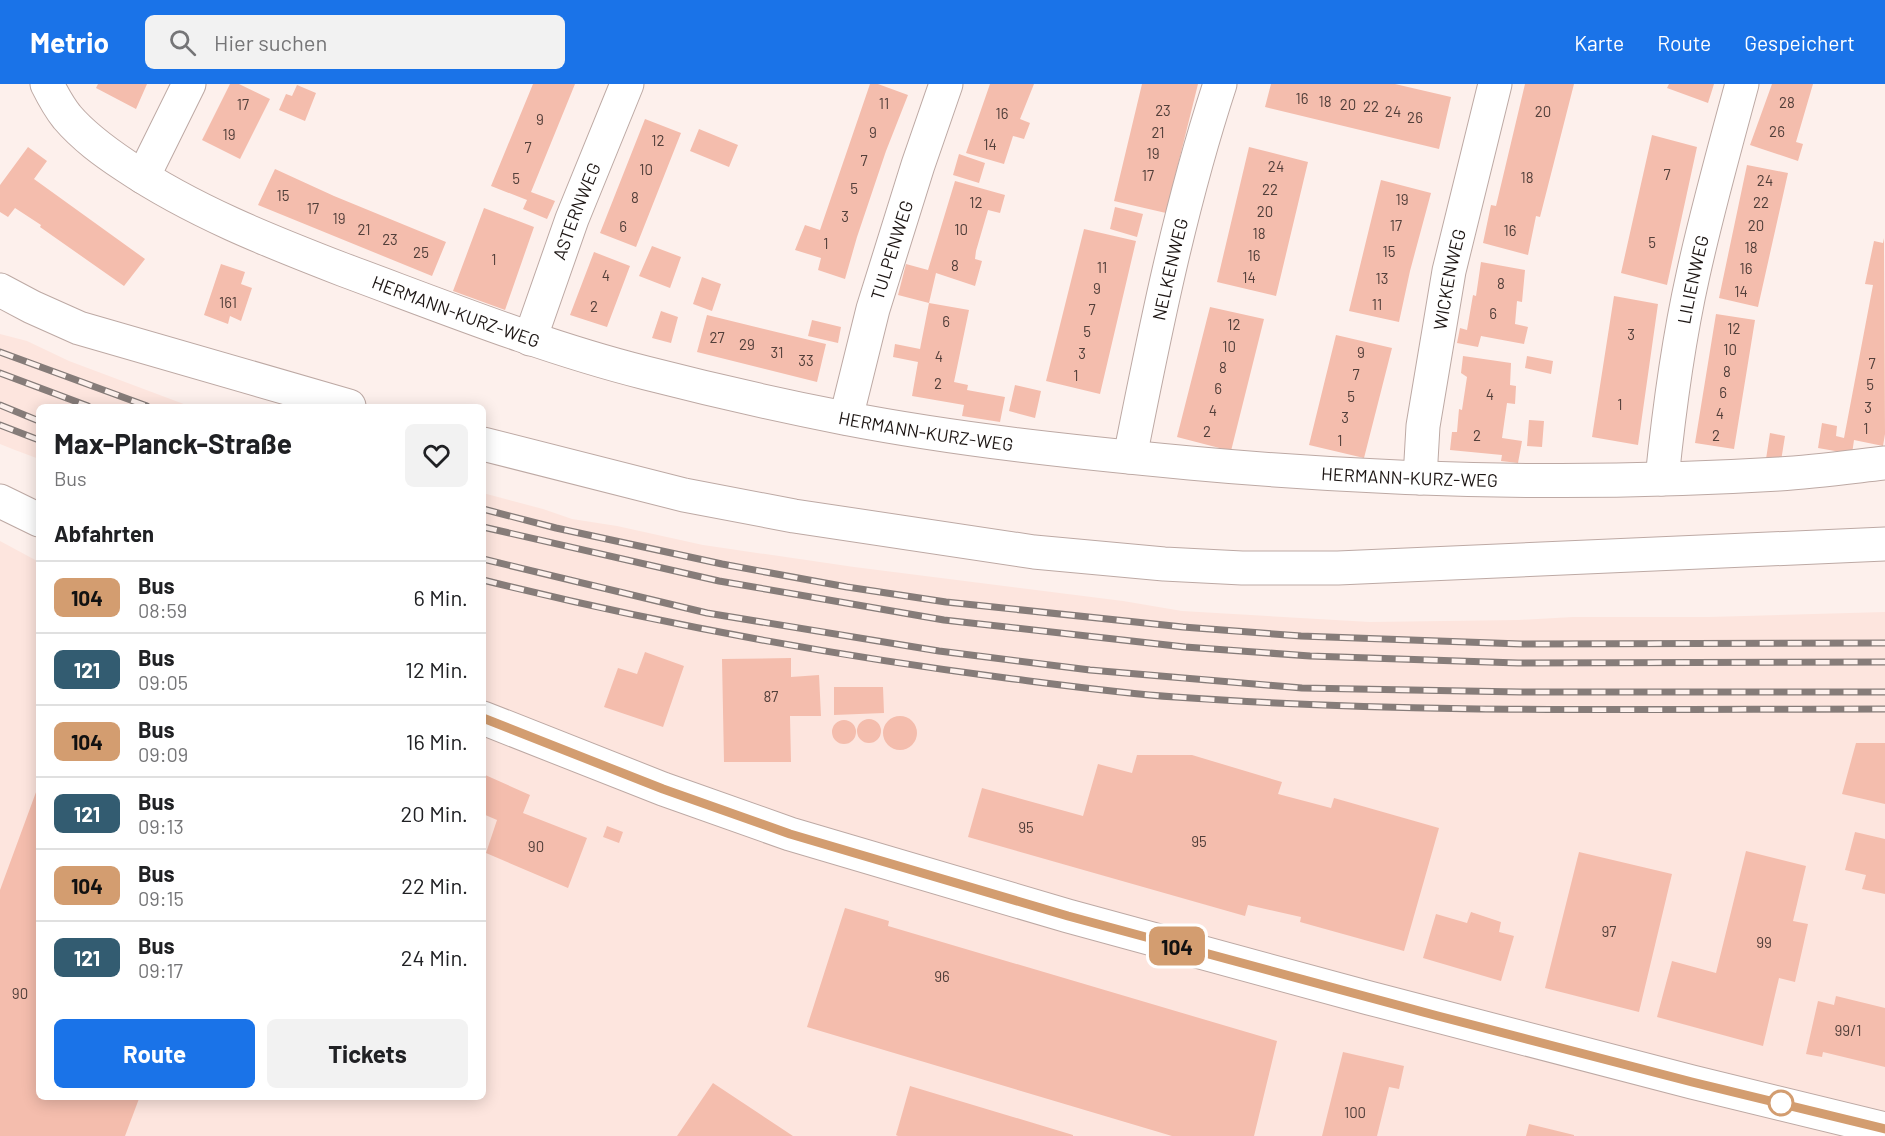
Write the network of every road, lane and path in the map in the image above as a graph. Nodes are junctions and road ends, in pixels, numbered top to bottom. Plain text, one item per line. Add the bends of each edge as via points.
1 (47, 84) edge
2 (189, 84) edge
3 (627, 84) edge
4 (946, 84) edge
5 (1220, 84) edge
6 (1495, 84) edge
7 (1742, 84) edge
8 (143, 177) junction
9 (0, 290) edge
10 (530, 339) junction
11 (342, 404) edge
12 (846, 418) junction
13 (486, 445) edge
14 (1130, 457) junction
15 (1885, 463) edge
16 (1420, 478) junction
17 (1662, 479) junction
18 (0, 501) edge
19 (36, 519) edge
20 (1885, 544) edge
21 (486, 719) edge
22 (1885, 1129) edge

1 - 8 street, HERMANN-KURZ-WEG via 57,104 82,133
2 - 8 street
3 - 10 street, ASTERNWEG via 572,219
4 - 12 street, TULPENWEG via 873,309
5 - 14 street, NELKENWEG via 1173,249
6 - 16 street, WICKENWEG via 1449,271 1423,426
7 - 17 street, LILIENWEG via 1692,276 1669,408
8 - 10 street, HERMANN-KURZ-WEG via 190,204 288,248
9 - 11 street via 79,328
10 - 12 street, HERMANN-KURZ-WEG via 644,373
12 - 14 street, HERMANN-KURZ-WEG via 981,440
13 - 20 street via 684,495 794,516 1034,552 1164,564 1338,568
14 - 16 street, HERMANN-KURZ-WEG via 1288,472
15 - 17 street, HERMANN-KURZ-WEG via 1786,474
16 - 17 street, HERMANN-KURZ-WEG
18 - 19 street
21 - 22 street via 790,834 1068,916 1426,1013

